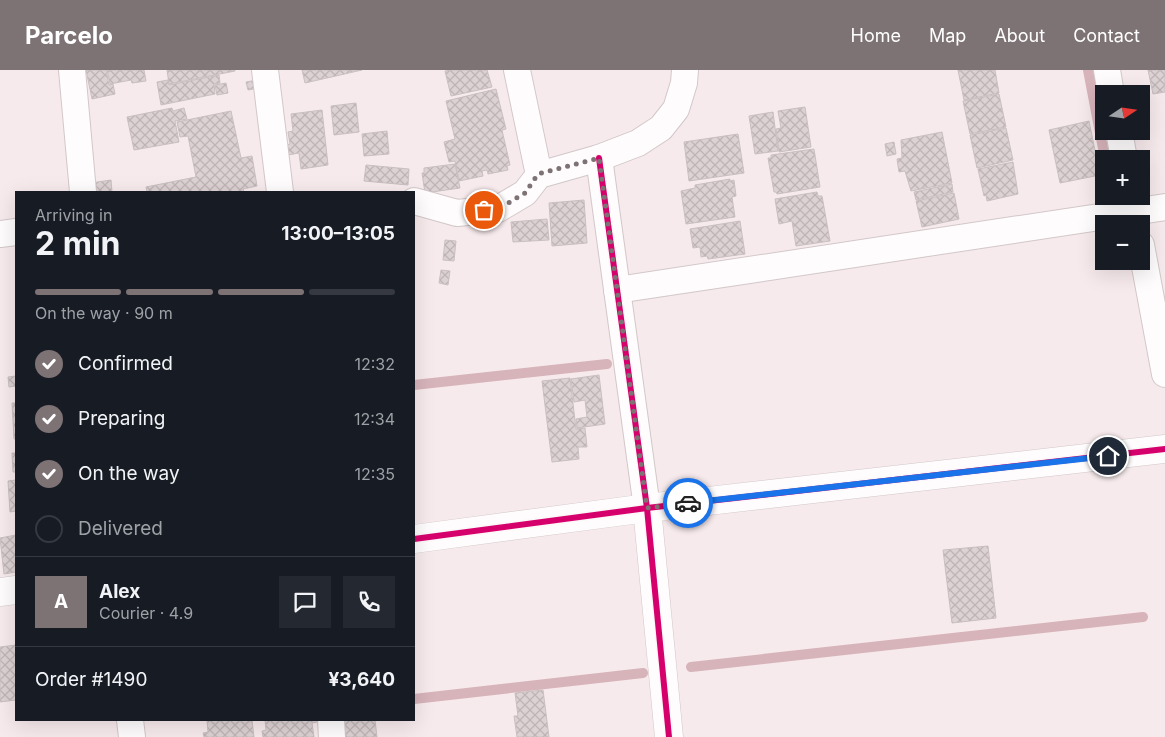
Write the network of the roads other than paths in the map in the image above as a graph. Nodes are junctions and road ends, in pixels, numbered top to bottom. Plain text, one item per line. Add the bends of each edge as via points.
1 (72, 70) edge
2 (265, 70) edge
3 (517, 70) edge
4 (685, 70) edge
5 (1106, 70) edge
6 (1109, 85) edge
7 (599, 158) junction
8 (538, 174) junction
9 (83, 191) edge
10 (280, 191) edge
11 (415, 201) edge
12 (1165, 207) edge
13 (1135, 211) edge
14 (15, 232) edge
15 (0, 234) edge
16 (1146, 270) edge
17 (617, 290) junction
18 (1165, 374) edge
19 (1165, 449) edge
20 (647, 508) junction
21 (415, 539) edge
22 (15, 590) edge
23 (0, 592) edge
24 (130, 721) edge
25 (331, 721) edge
26 (132, 737) edge
27 (332, 737) edge
28 (670, 737) edge

1 - 9 street
2 - 10 street
3 - 8 street
4 - 7 street via 676,109 661,128 638,143
5 - 6 street
7 - 8 street
7 - 17 street
8 - 11 street via 525,193 498,209 457,213
12 - 13 street
13 - 17 street
14 - 15 street
16 - 18 street
17 - 20 street
19 - 20 street
20 - 21 street
20 - 28 street
22 - 23 street
24 - 26 street
25 - 27 street

